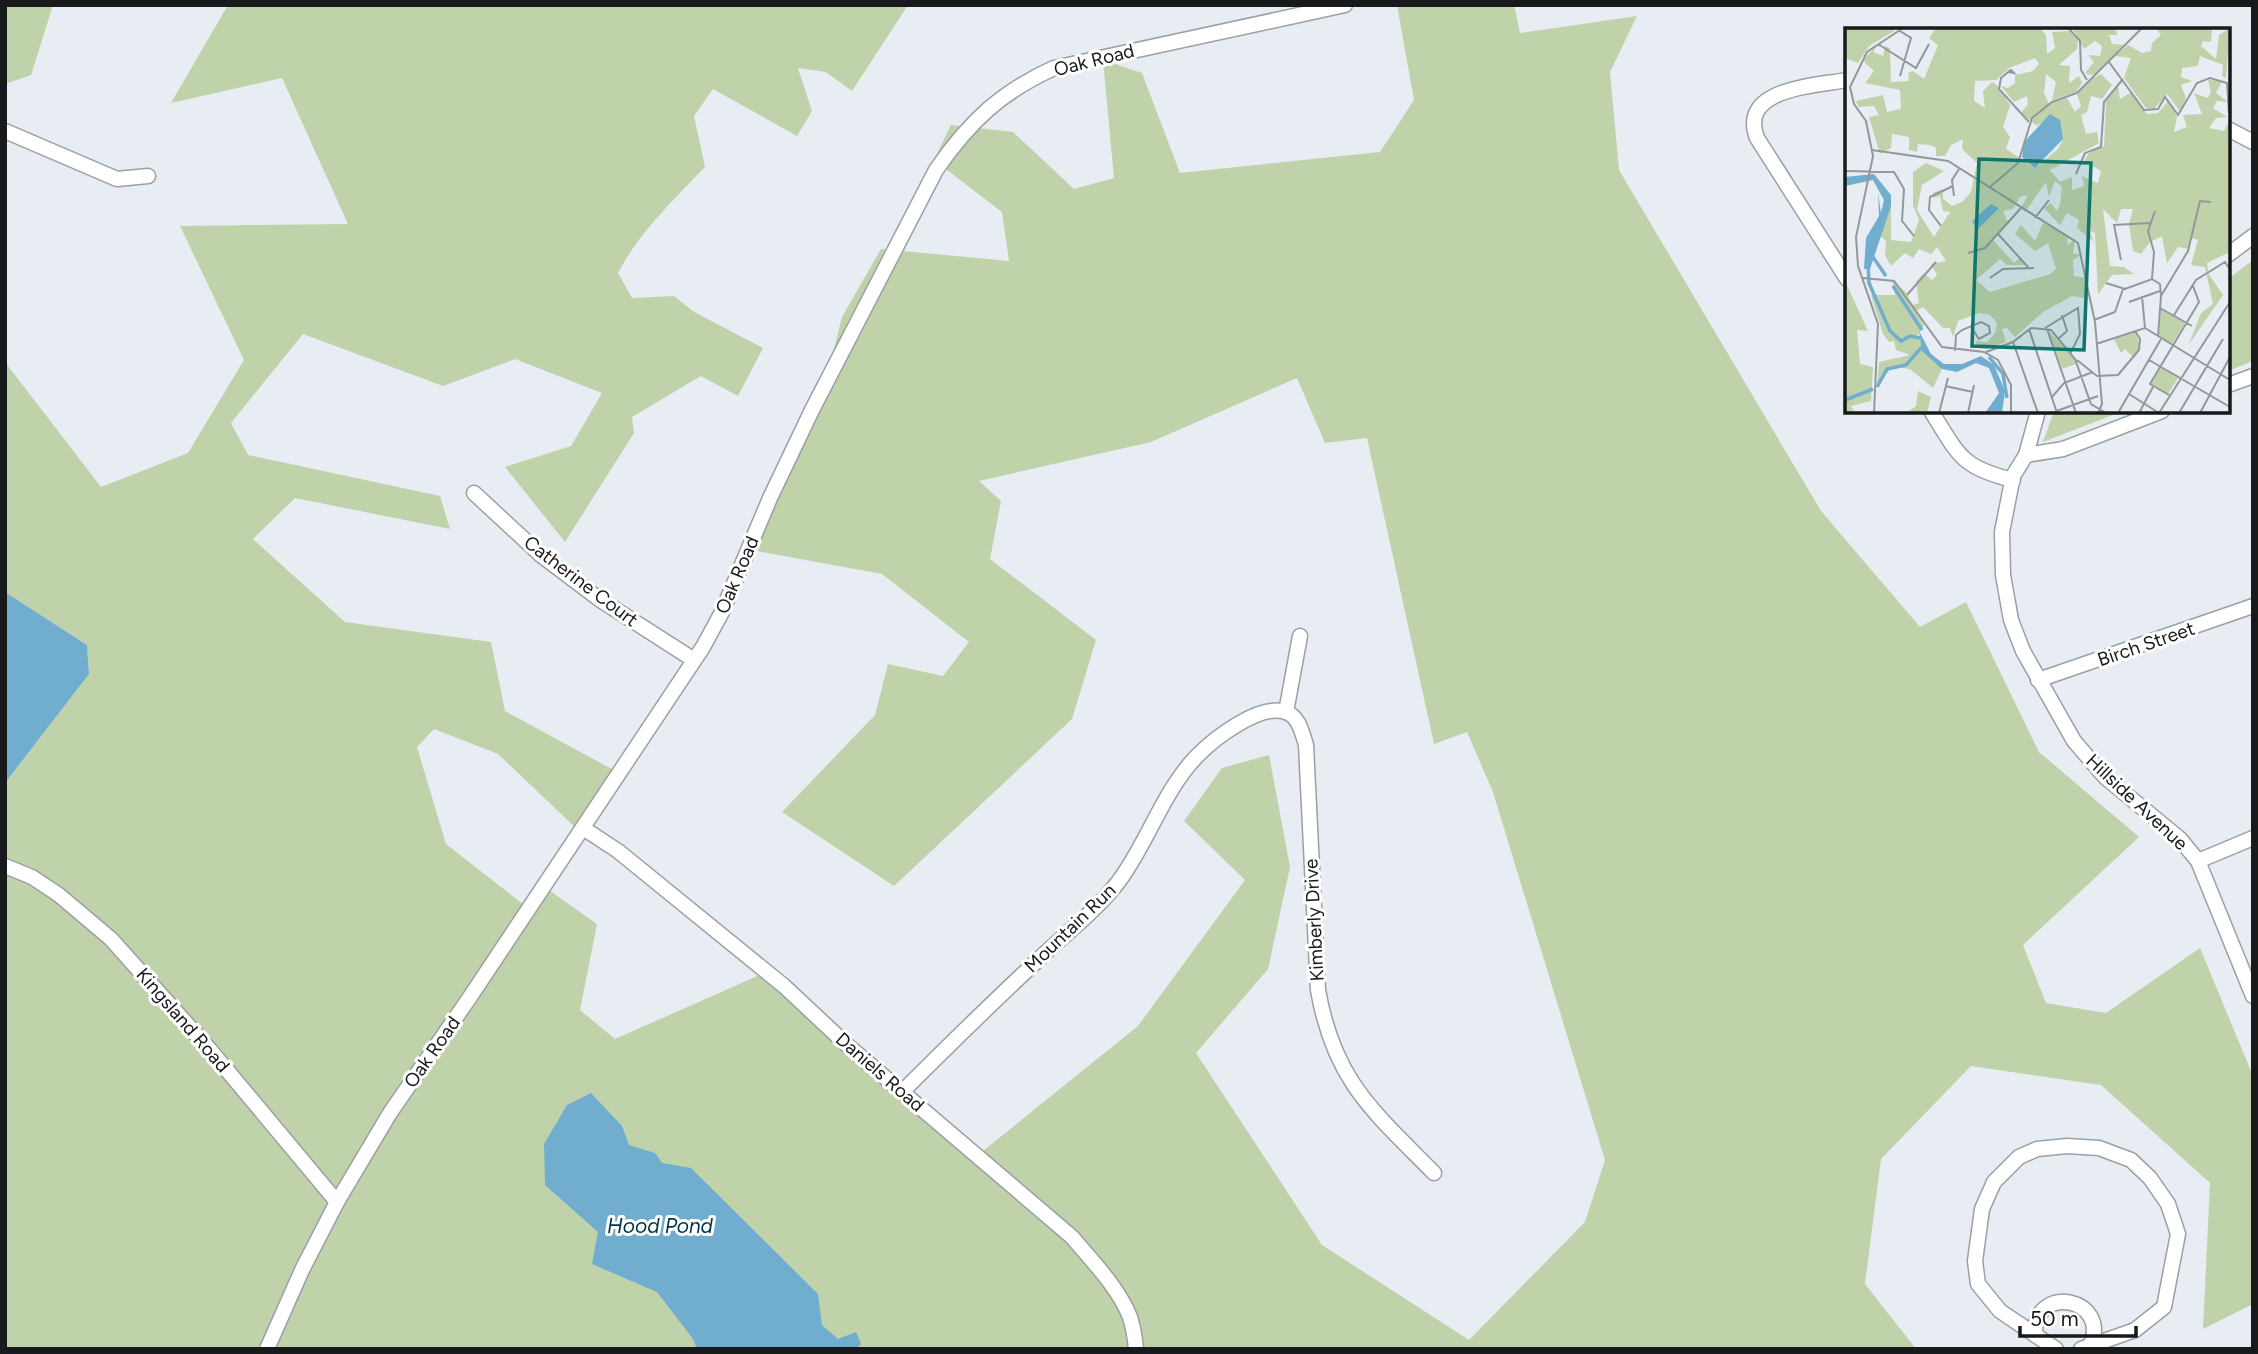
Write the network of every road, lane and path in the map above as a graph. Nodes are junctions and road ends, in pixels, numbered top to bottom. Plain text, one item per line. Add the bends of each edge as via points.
1 (1345, 5) edge
2 (1845, 80) edge
3 (2230, 130) edge
4 (5, 131) edge
5 (2253, 142) edge
6 (148, 176) dead end
7 (2253, 236) edge
8 (2230, 253) edge
9 (1845, 276) edge
10 (2253, 376) edge
11 (2230, 385) edge
12 (1932, 413) edge
13 (2037, 413) edge
14 (2157, 413) edge
15 (2026, 455) junction
16 (2013, 480) junction
17 (474, 493) dead end
18 (2253, 606) edge
19 (1300, 636) dead end
20 (694, 660) junction
21 (2038, 680) junction
22 (1286, 712) junction
23 (583, 828) junction
24 (2253, 838) edge
25 (2198, 861) junction
26 (5, 866) edge
27 (2253, 996) edge
28 (902, 1092) junction
29 (1434, 1173) dead end
30 (337, 1202) junction
31 (2035, 1335) junction
32 (2086, 1348) edge
33 (267, 1349) edge
34 (1136, 1349) edge
35 (2056, 1349) edge

1 - 20 street, Oak Road via 1054,68 1016,87 975,120 936,170 812,410 722,612
2 - 9 street via 1774,94 1758,108 1753,128
3 - 5 street
4 - 6 street via 117,179
7 - 8 street
10 - 11 street
12 - 16 street via 1966,462 1984,473
13 - 15 street, Hillside Avenue
14 - 15 street via 2063,449
15 - 16 street, Hillside Avenue
16 - 21 street, Hillside Avenue via 2002,533 2003,575 2011,620
17 - 20 street, Catherine Court via 542,556
18 - 21 street, Birch Street
19 - 22 street
20 - 23 street, Oak Road
21 - 25 street, Hillside Avenue via 2074,741 2105,777 2180,839
22 - 28 street, Mountain Run via 1250,718 1198,755 1119,880
22 - 29 street, Kimberly Drive via 1297,721 1306,745 1323,1022 1355,1088
23 - 28 street, Daniels Road via 618,851 781,985
23 - 30 street, Oak Road via 390,1113
24 - 25 street
25 - 27 street, Hillside Avenue
26 - 30 street, Kingsland Road via 59,895 111,939
28 - 34 street, Daniels Road via 1072,1237 1124,1304
30 - 33 street, Oak Road
31 - 32 street via 2037,1320 2046,1308 2068,1301 2081,1306 2091,1318 2094,1332
31 - 32 street via 2000,1311 1978,1284 1975,1261 1982,1209 1994,1182 2019,1157 2036,1149 2099,1148 2131,1160 2150,1178 2168,1204 2178,1234 2164,1307 2135,1330
31 - 35 street

